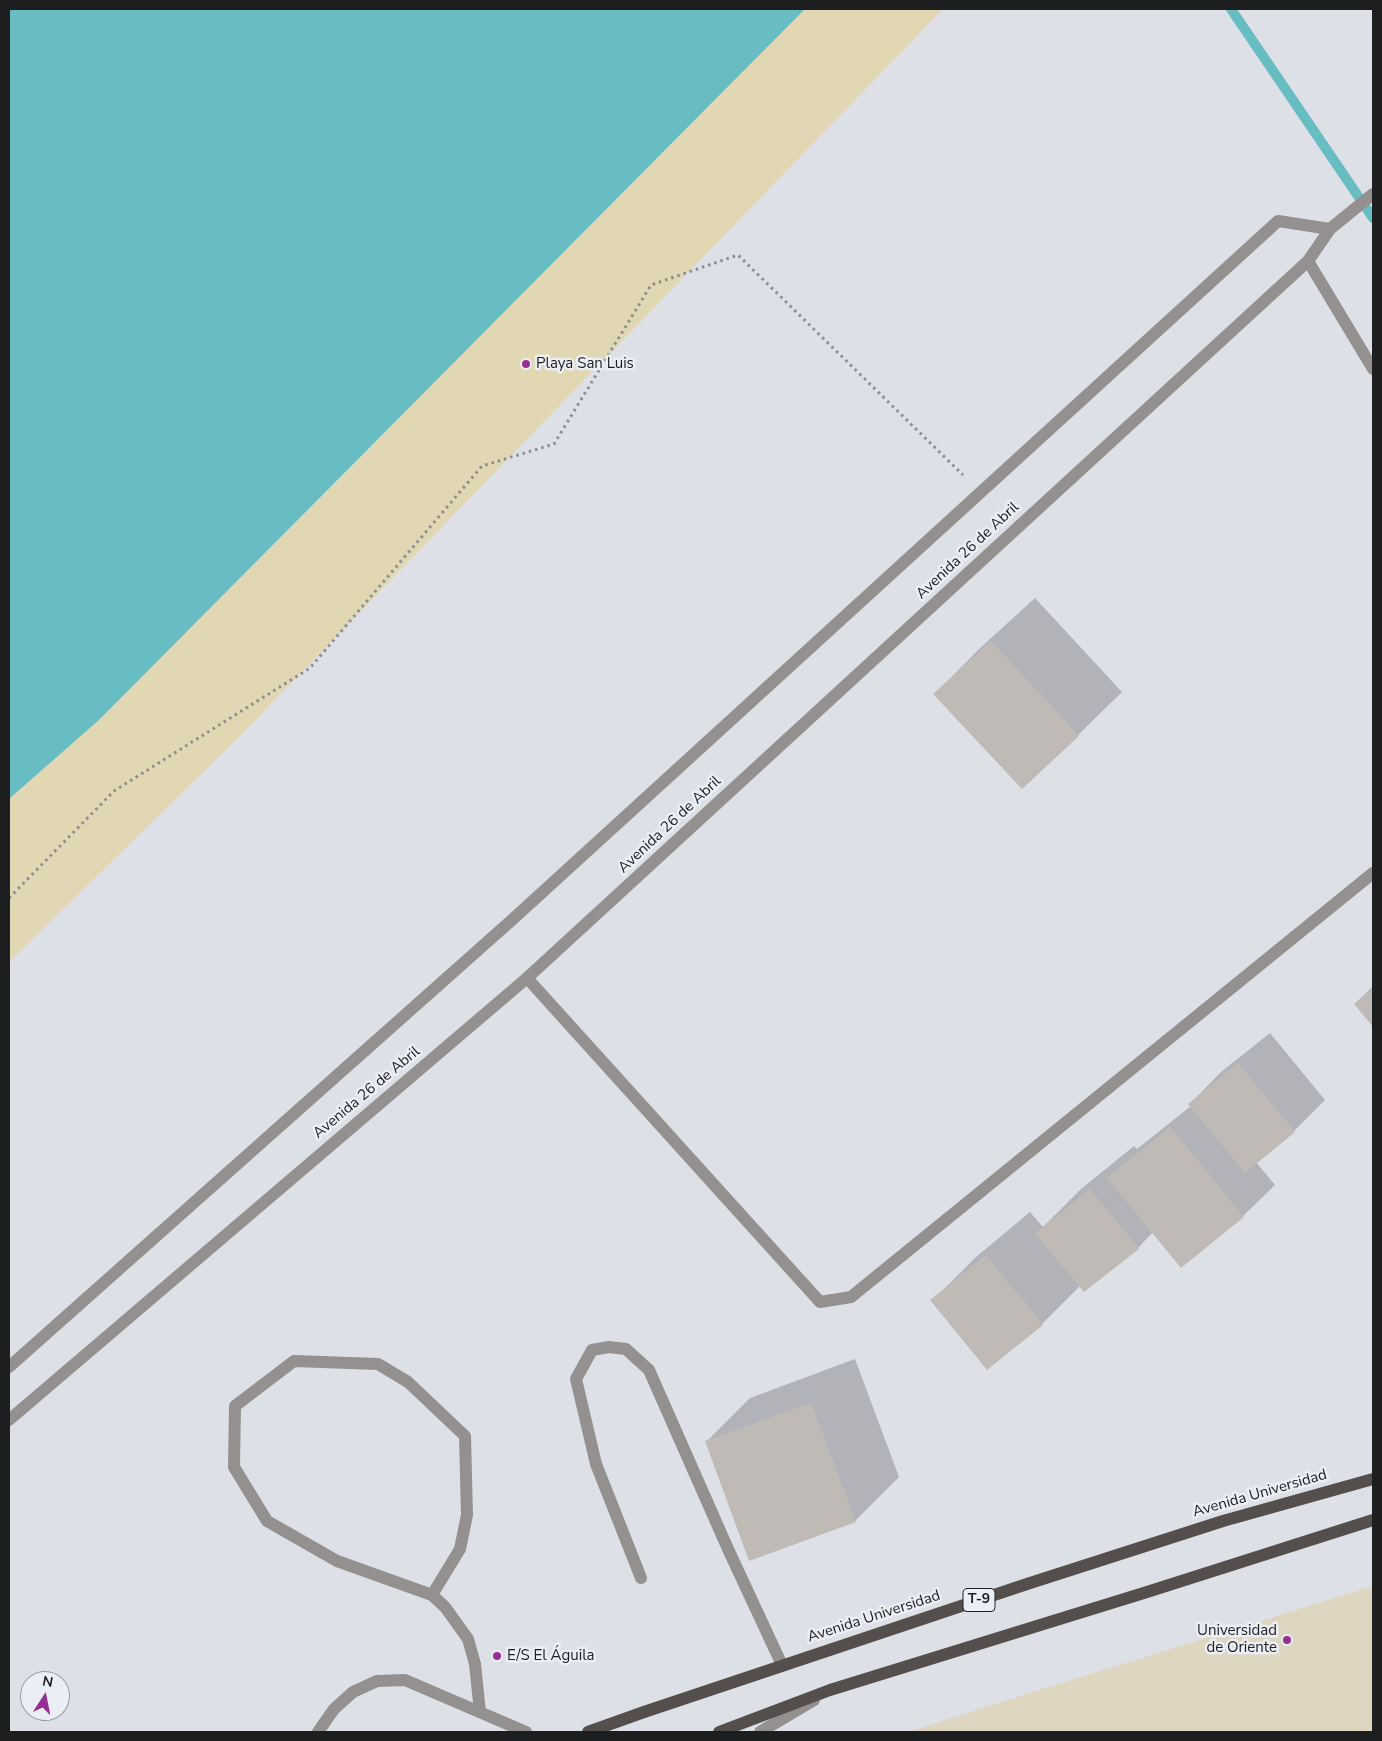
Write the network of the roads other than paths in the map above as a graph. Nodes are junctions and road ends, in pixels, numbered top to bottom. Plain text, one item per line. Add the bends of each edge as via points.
1 (1373, 194) edge
2 (1330, 229) junction
3 (1308, 261) junction
4 (1373, 369) edge
5 (1373, 873) edge
6 (527, 978) junction
7 (9, 1367) edge
8 (9, 1420) edge
9 (1373, 1478) edge
10 (1373, 1520) edge
11 (641, 1578) dead end
12 (432, 1595) junction
13 (782, 1665) junction
14 (830, 1690) junction
15 (480, 1712) junction
16 (318, 1732) edge
17 (526, 1732) edge
18 (588, 1732) edge
19 (719, 1732) edge
20 (760, 1732) edge

1 - 2 street, Avenida 26 de Abril
2 - 3 street, Avenida 26 de Abril
2 - 7 street via 1278,220 513,919
3 - 4 street
3 - 6 street, Avenida 26 de Abril
5 - 6 street via 851,1297 820,1302
6 - 8 street, Avenida 26 de Abril
9 - 13 main road, Avenida Universidad / T-9 via 1223,1521
10 - 14 main road
11 - 13 street via 596,1464 576,1379 592,1350 609,1347 626,1349 649,1370
12 - 12 street via 337,1561 267,1521 234,1468 235,1406 294,1361 378,1364 408,1382 465,1436 467,1515 460,1549
12 - 15 street via 468,1639 475,1664
13 - 18 main road, Avenida Universidad / T-9
14 - 19 main road
14 - 20 street
15 - 16 street via 405,1680 378,1681 353,1692 334,1709
15 - 17 street

